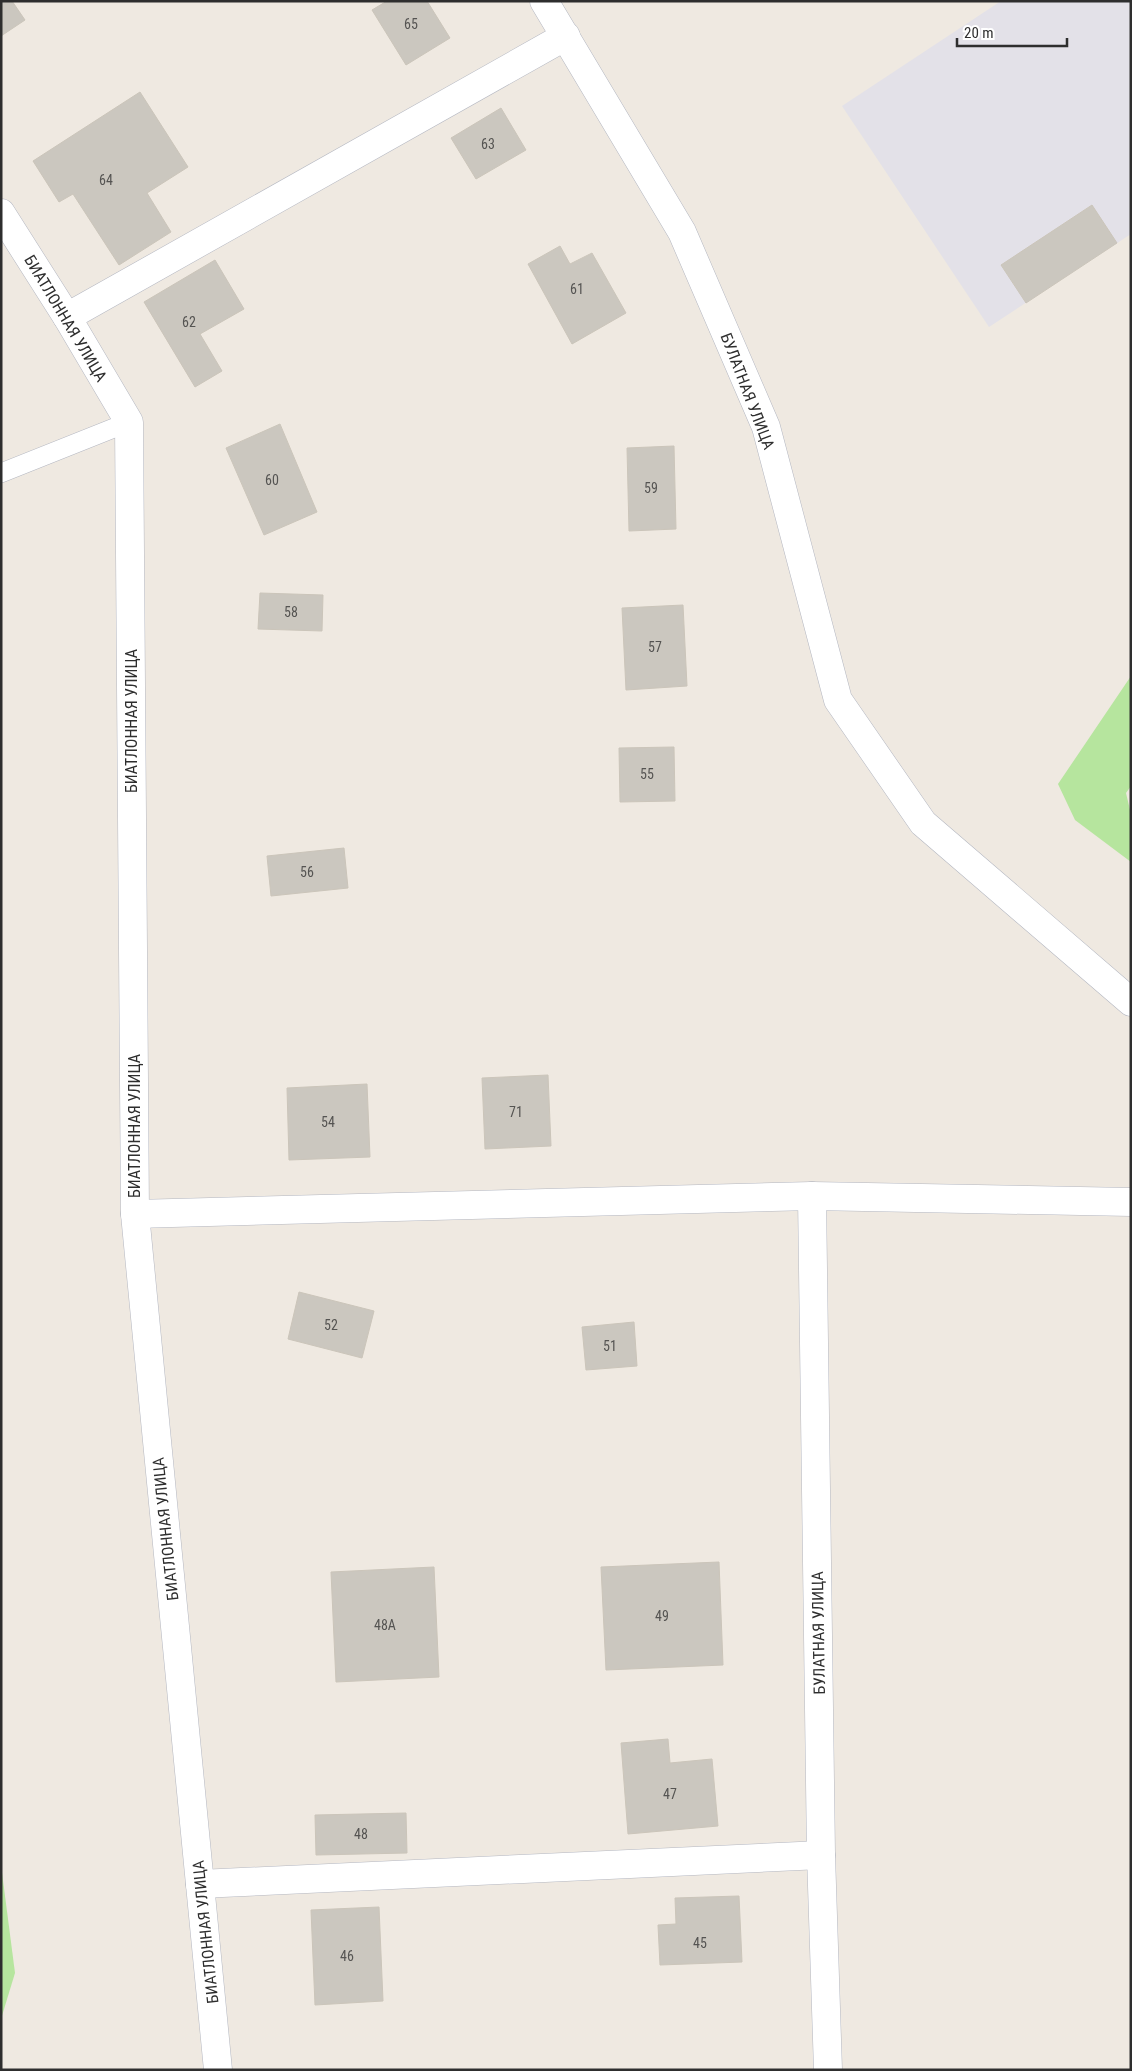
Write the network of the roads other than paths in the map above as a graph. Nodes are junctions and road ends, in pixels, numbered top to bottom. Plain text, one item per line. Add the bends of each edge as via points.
1 (544, 1) edge
2 (566, 36) junction
3 (1, 213) edge
4 (67, 317) junction
5 (129, 422) junction
6 (1, 473) edge
7 (1131, 1002) edge
8 (812, 1196) junction
9 (1131, 1202) edge
10 (135, 1214) junction
11 (821, 1855) junction
12 (200, 1884) junction
13 (218, 2070) edge
14 (828, 2070) edge

1 - 2 street, БУЛАТНАЯ УЛИЦА
2 - 4 street
2 - 7 street, БУЛАТНАЯ УЛИЦА via 682,232 766,427 838,700 923,823
3 - 4 street, БИАТЛОННАЯ УЛИЦА
4 - 5 street, БИАТЛОННАЯ УЛИЦА
5 - 6 lane
5 - 10 street, БИАТЛОННАЯ УЛИЦА
8 - 9 street
8 - 10 street
8 - 11 street, БУЛАТНАЯ УЛИЦА
10 - 12 street, БИАТЛОННАЯ УЛИЦА
11 - 12 street
11 - 14 street, БУЛАТНАЯ УЛИЦА
12 - 13 street, БИАТЛОННАЯ УЛИЦА

